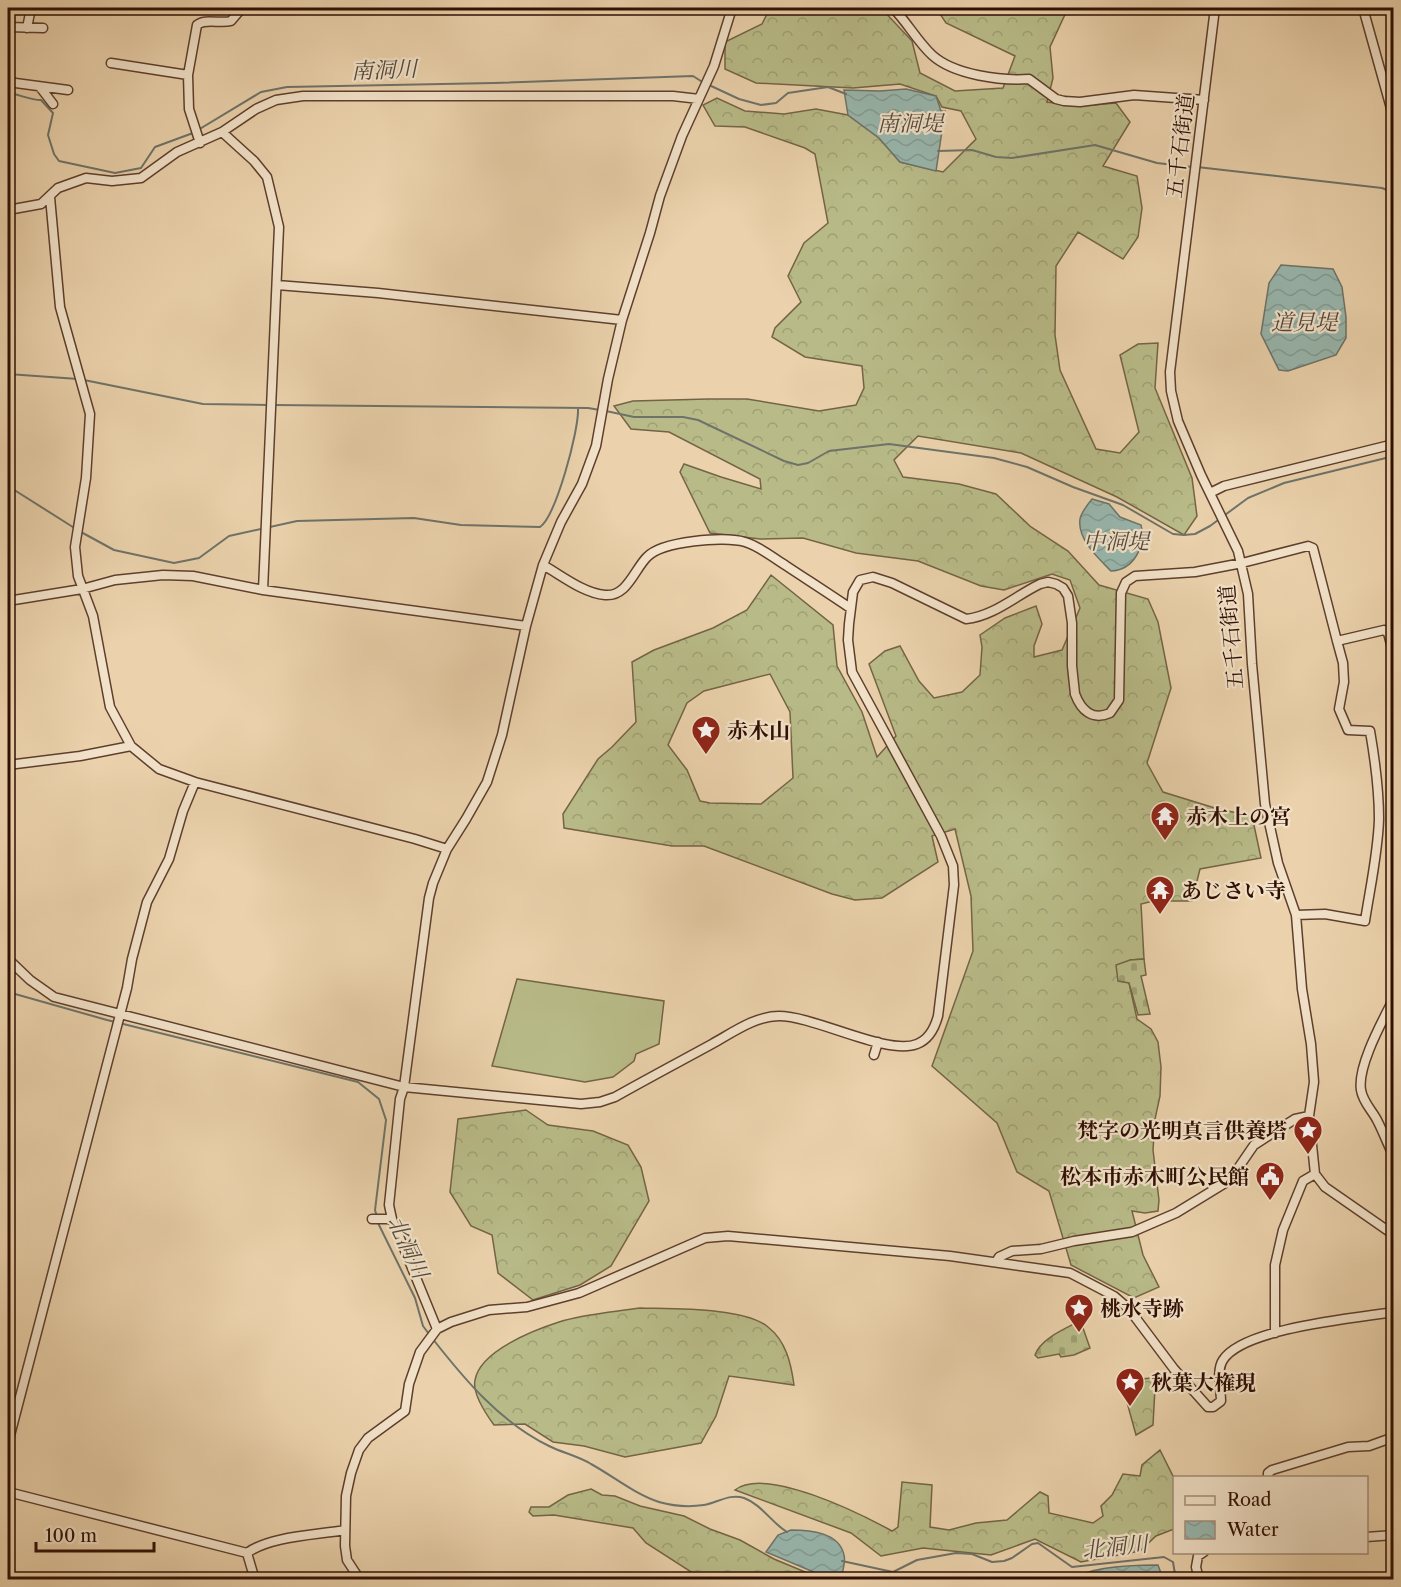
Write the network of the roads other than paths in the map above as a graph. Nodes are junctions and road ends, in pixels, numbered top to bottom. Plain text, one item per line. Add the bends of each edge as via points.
1 (31, 8) edge
2 (242, 8) edge
3 (732, 8) edge
4 (893, 8) edge
5 (1215, 8) edge
6 (1364, 8) edge
7 (8, 27) edge
8 (27, 28) junction
9 (43, 28) dead end
10 (111, 63) dead end
11 (188, 75) junction
12 (8, 82) edge
13 (40, 87) junction
14 (68, 90) dead end
15 (699, 99) junction
16 (1204, 100) junction
17 (53, 104) dead end
18 (1394, 118) edge
19 (222, 132) junction
20 (200, 143) junction
21 (50, 197) junction
22 (8, 210) edge
23 (277, 285) junction
24 (622, 320) junction
25 (1394, 444) edge
26 (1210, 493) junction
27 (1242, 563) junction
28 (543, 565) junction
29 (82, 589) junction
30 (263, 590) junction
31 (8, 599) edge
32 (850, 608) junction
33 (526, 626) junction
34 (1337, 641) junction
35 (1394, 655) edge
36 (131, 746) junction
37 (8, 765) edge
38 (195, 782) junction
39 (447, 849) junction
40 (1296, 915) junction
41 (8, 959) edge
42 (1394, 998) edge
43 (121, 1014) junction
44 (878, 1042) junction
45 (874, 1055) dead end
46 (404, 1087) junction
47 (1310, 1116) junction
48 (1394, 1157) edge
49 (1315, 1174) junction
50 (372, 1219) dead end
51 (392, 1219) junction
52 (1394, 1236) edge
53 (996, 1262) junction
54 (1394, 1312) edge
55 (437, 1329) junction
56 (1275, 1333) junction
57 (1394, 1437) edge
58 (8, 1443) edge
59 (1268, 1476) edge
60 (8, 1492) edge
61 (345, 1530) junction
62 (1394, 1535) edge
63 (1368, 1536) edge
64 (247, 1553) junction
65 (1201, 1554) edge
66 (255, 1580) edge
67 (360, 1580) edge
68 (1199, 1580) edge

1 - 8 street
2 - 11 street via 231,21 199,22
3 - 15 street
4 - 16 street via 942,63 988,77 1029,79 1056,99 1080,102 1134,95
5 - 16 street, 五千石街道
6 - 18 street
7 - 8 street
8 - 9 street
10 - 11 street
11 - 20 street via 189,109
12 - 13 street
13 - 14 street
13 - 17 street
15 - 19 street via 303,96 276,100
15 - 24 street via 660,196
16 - 26 street, 五千石街道 via 1171,391 1178,421
19 - 20 street
19 - 23 street via 267,177 279,227
20 - 21 street via 177,152 141,178 86,178 58,188
21 - 22 street via 41,204
21 - 29 street via 60,307 90,414 86,478 75,547
23 - 24 street
23 - 30 street
24 - 28 street via 600,434 582,484
25 - 26 street via 1224,486
26 - 27 street, 五千石街道
27 - 32 street via 1195,572 1147,574 1126,582 1120,602 1119,700 1104,716 1080,708 1073,676 1070,603 1063,588 1056,584 1040,584 991,612 966,619 873,577 860,580
27 - 34 street via 1313,548
27 - 40 street, 五千石街道 via 1248,594 1265,804 1278,863
28 - 32 street via 591,592 616,594 647,556 658,549 700,541 734,540 764,551
28 - 33 street
29 - 30 street via 116,580 163,575 192,576
29 - 31 street
29 - 36 street via 93,616 110,707
30 - 33 street
32 - 44 street via 852,672 941,836 953,866 954,885 936,1026 918,1044 895,1046
33 - 39 street via 502,735 487,782
34 - 35 street via 1384,630
34 - 40 street via 1344,682 1339,709 1348,730 1370,731 1375,761 1379,821 1372,875 1365,921 1325,914
36 - 37 street
36 - 38 street via 159,769
38 - 39 street
38 - 43 street via 169,859 147,902
39 - 46 street via 429,898
40 - 47 street, 五千石街道 via 1313,1063
41 - 43 street via 54,997
42 - 48 street via 1373,1040 1361,1090
43 - 46 street
43 - 58 street
44 - 45 street
44 - 46 street via 795,1017 765,1017 600,1102 581,1104
46 - 51 street via 393,1161 389,1205
47 - 49 street, 五千石街道
47 - 53 street via 1295,1119 1254,1145 1230,1180 1176,1213 1132,1232 1012,1251
49 - 52 street via 1325,1187
49 - 56 street via 1303,1181 1281,1238 1274,1280
50 - 51 street
51 - 55 street
53 - 55 street via 740,1236 705,1238 579,1293 527,1307 489,1310
53 - 56 street via 1070,1273 1114,1296 1129,1309 1208,1407 1221,1401 1223,1359 1243,1343
54 - 56 street
55 - 61 street via 420,1352 405,1412 368,1438 359,1450 346,1496
57 - 59 street via 1280,1467
60 - 64 street
61 - 64 street via 276,1541
61 - 67 street via 347,1560
62 - 63 street
64 - 66 street
65 - 68 street via 1196,1567

